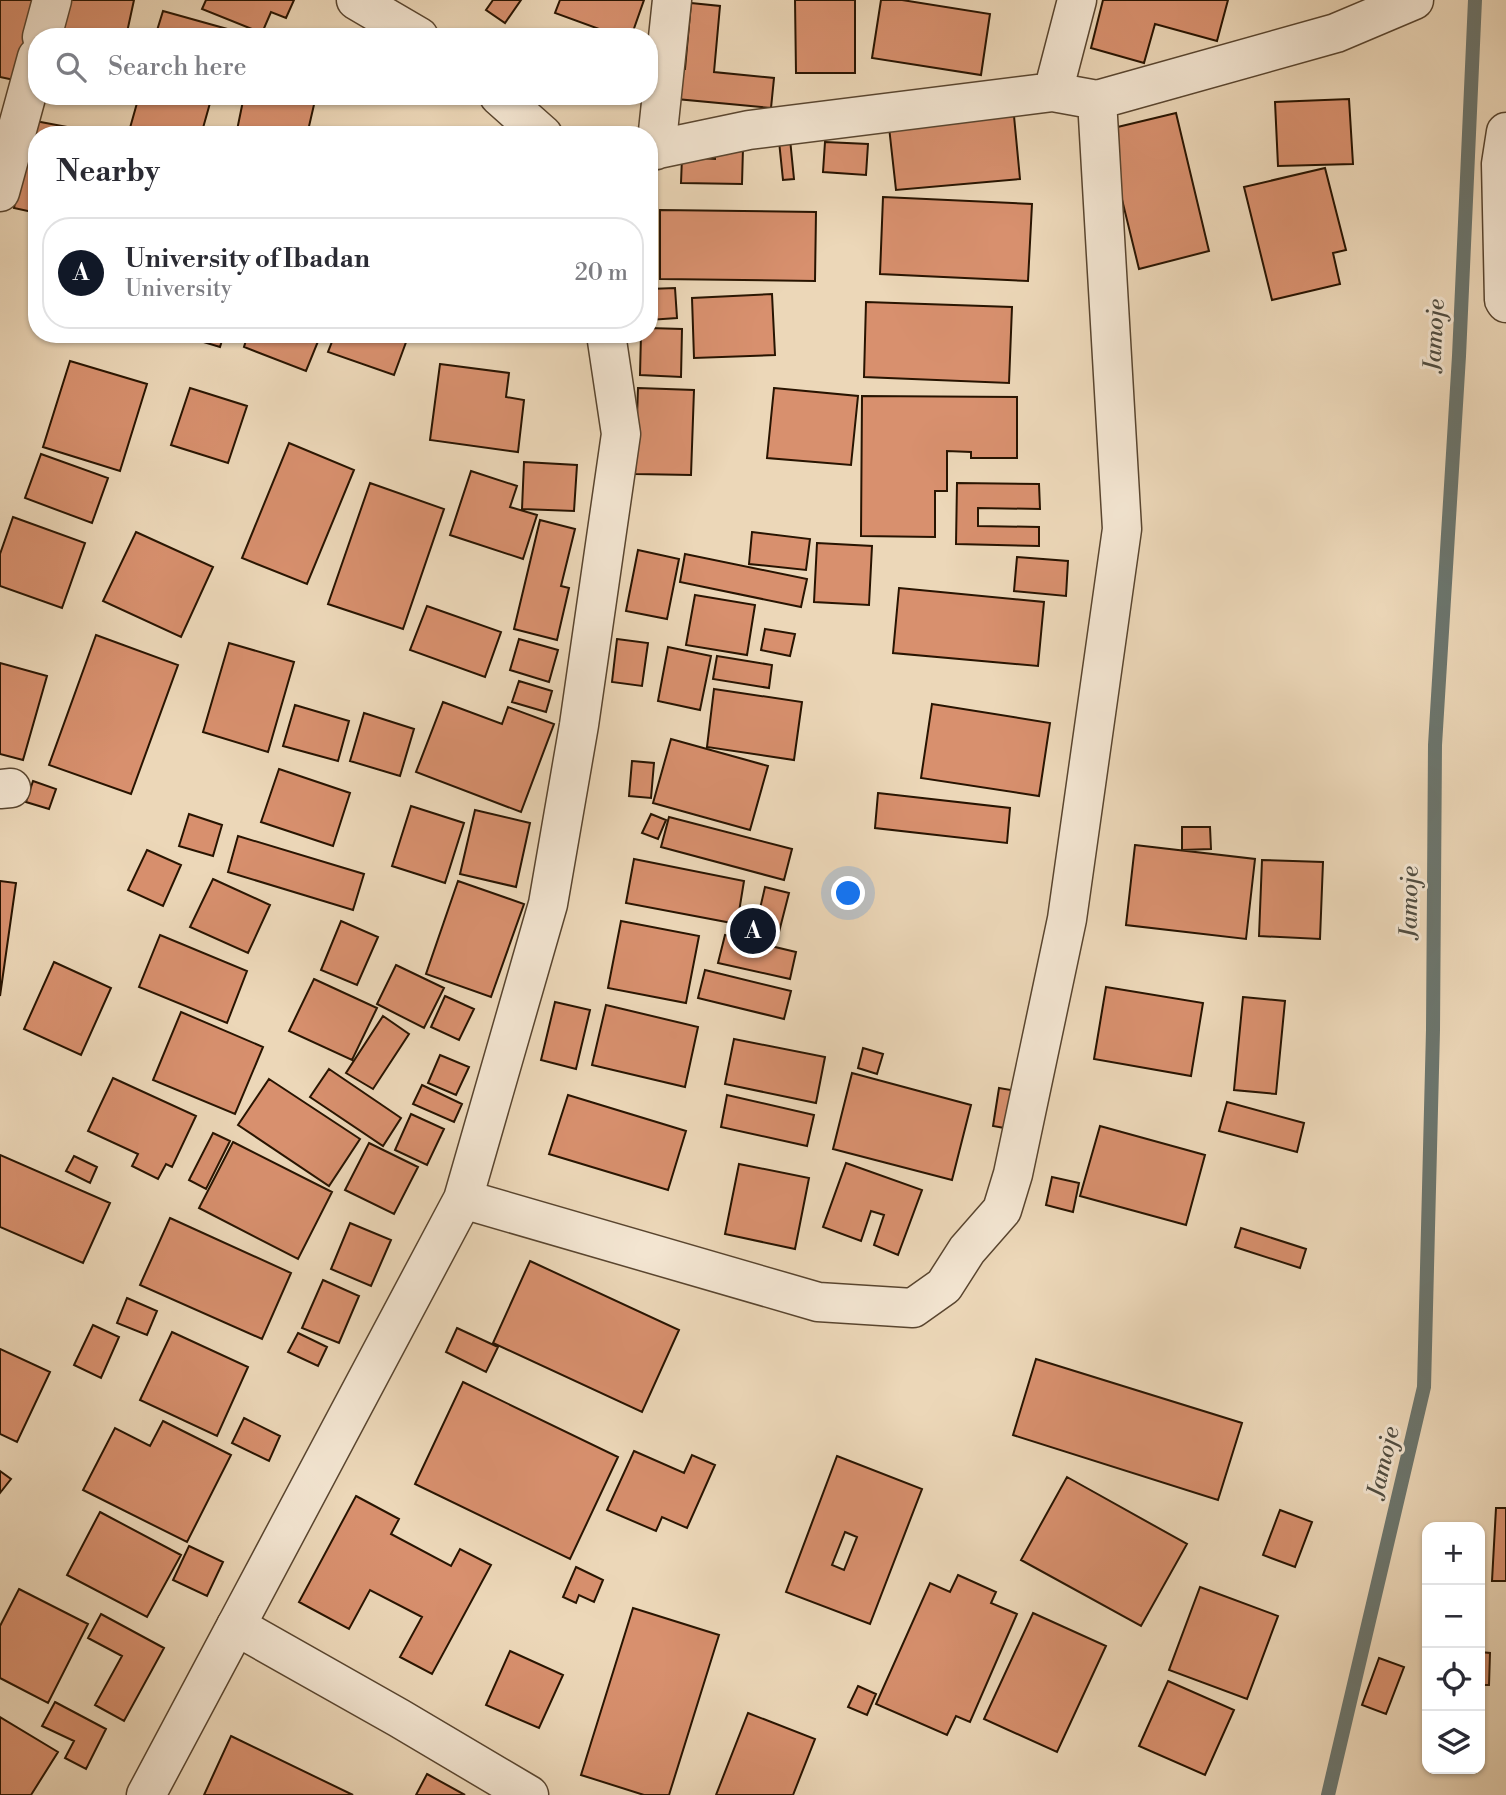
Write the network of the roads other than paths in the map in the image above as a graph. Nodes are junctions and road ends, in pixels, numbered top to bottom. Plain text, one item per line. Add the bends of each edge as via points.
1 (52, 0) edge
2 (356, 0) edge
3 (672, 0) edge
4 (1077, 0) edge
5 (1414, 0) edge
6 (44, 28) edge
7 (404, 28) edge
8 (28, 90) edge
9 (1053, 92) junction
10 (1097, 100) junction
11 (509, 105) edge
12 (533, 126) edge
13 (656, 126) edge
14 (1506, 132) edge
15 (658, 149) edge
16 (0, 192) edge
17 (1506, 303) edge
18 (607, 343) edge
19 (463, 1199) junction
20 (236, 1626) junction
21 (146, 1795) edge
22 (529, 1795) edge

1 - 6 street
2 - 7 street
3 - 13 street
4 - 9 street
5 - 10 street via 1336,33
8 - 16 street
9 - 10 street
9 - 15 street via 749,130
10 - 19 street via 1122,529 1067,919 1002,1210 967,1250 944,1286 913,1308 818,1302
11 - 12 street
14 - 17 street via 1501,164
18 - 19 street via 621,434 576,739 548,904
19 - 20 street
20 - 21 street
20 - 22 street

